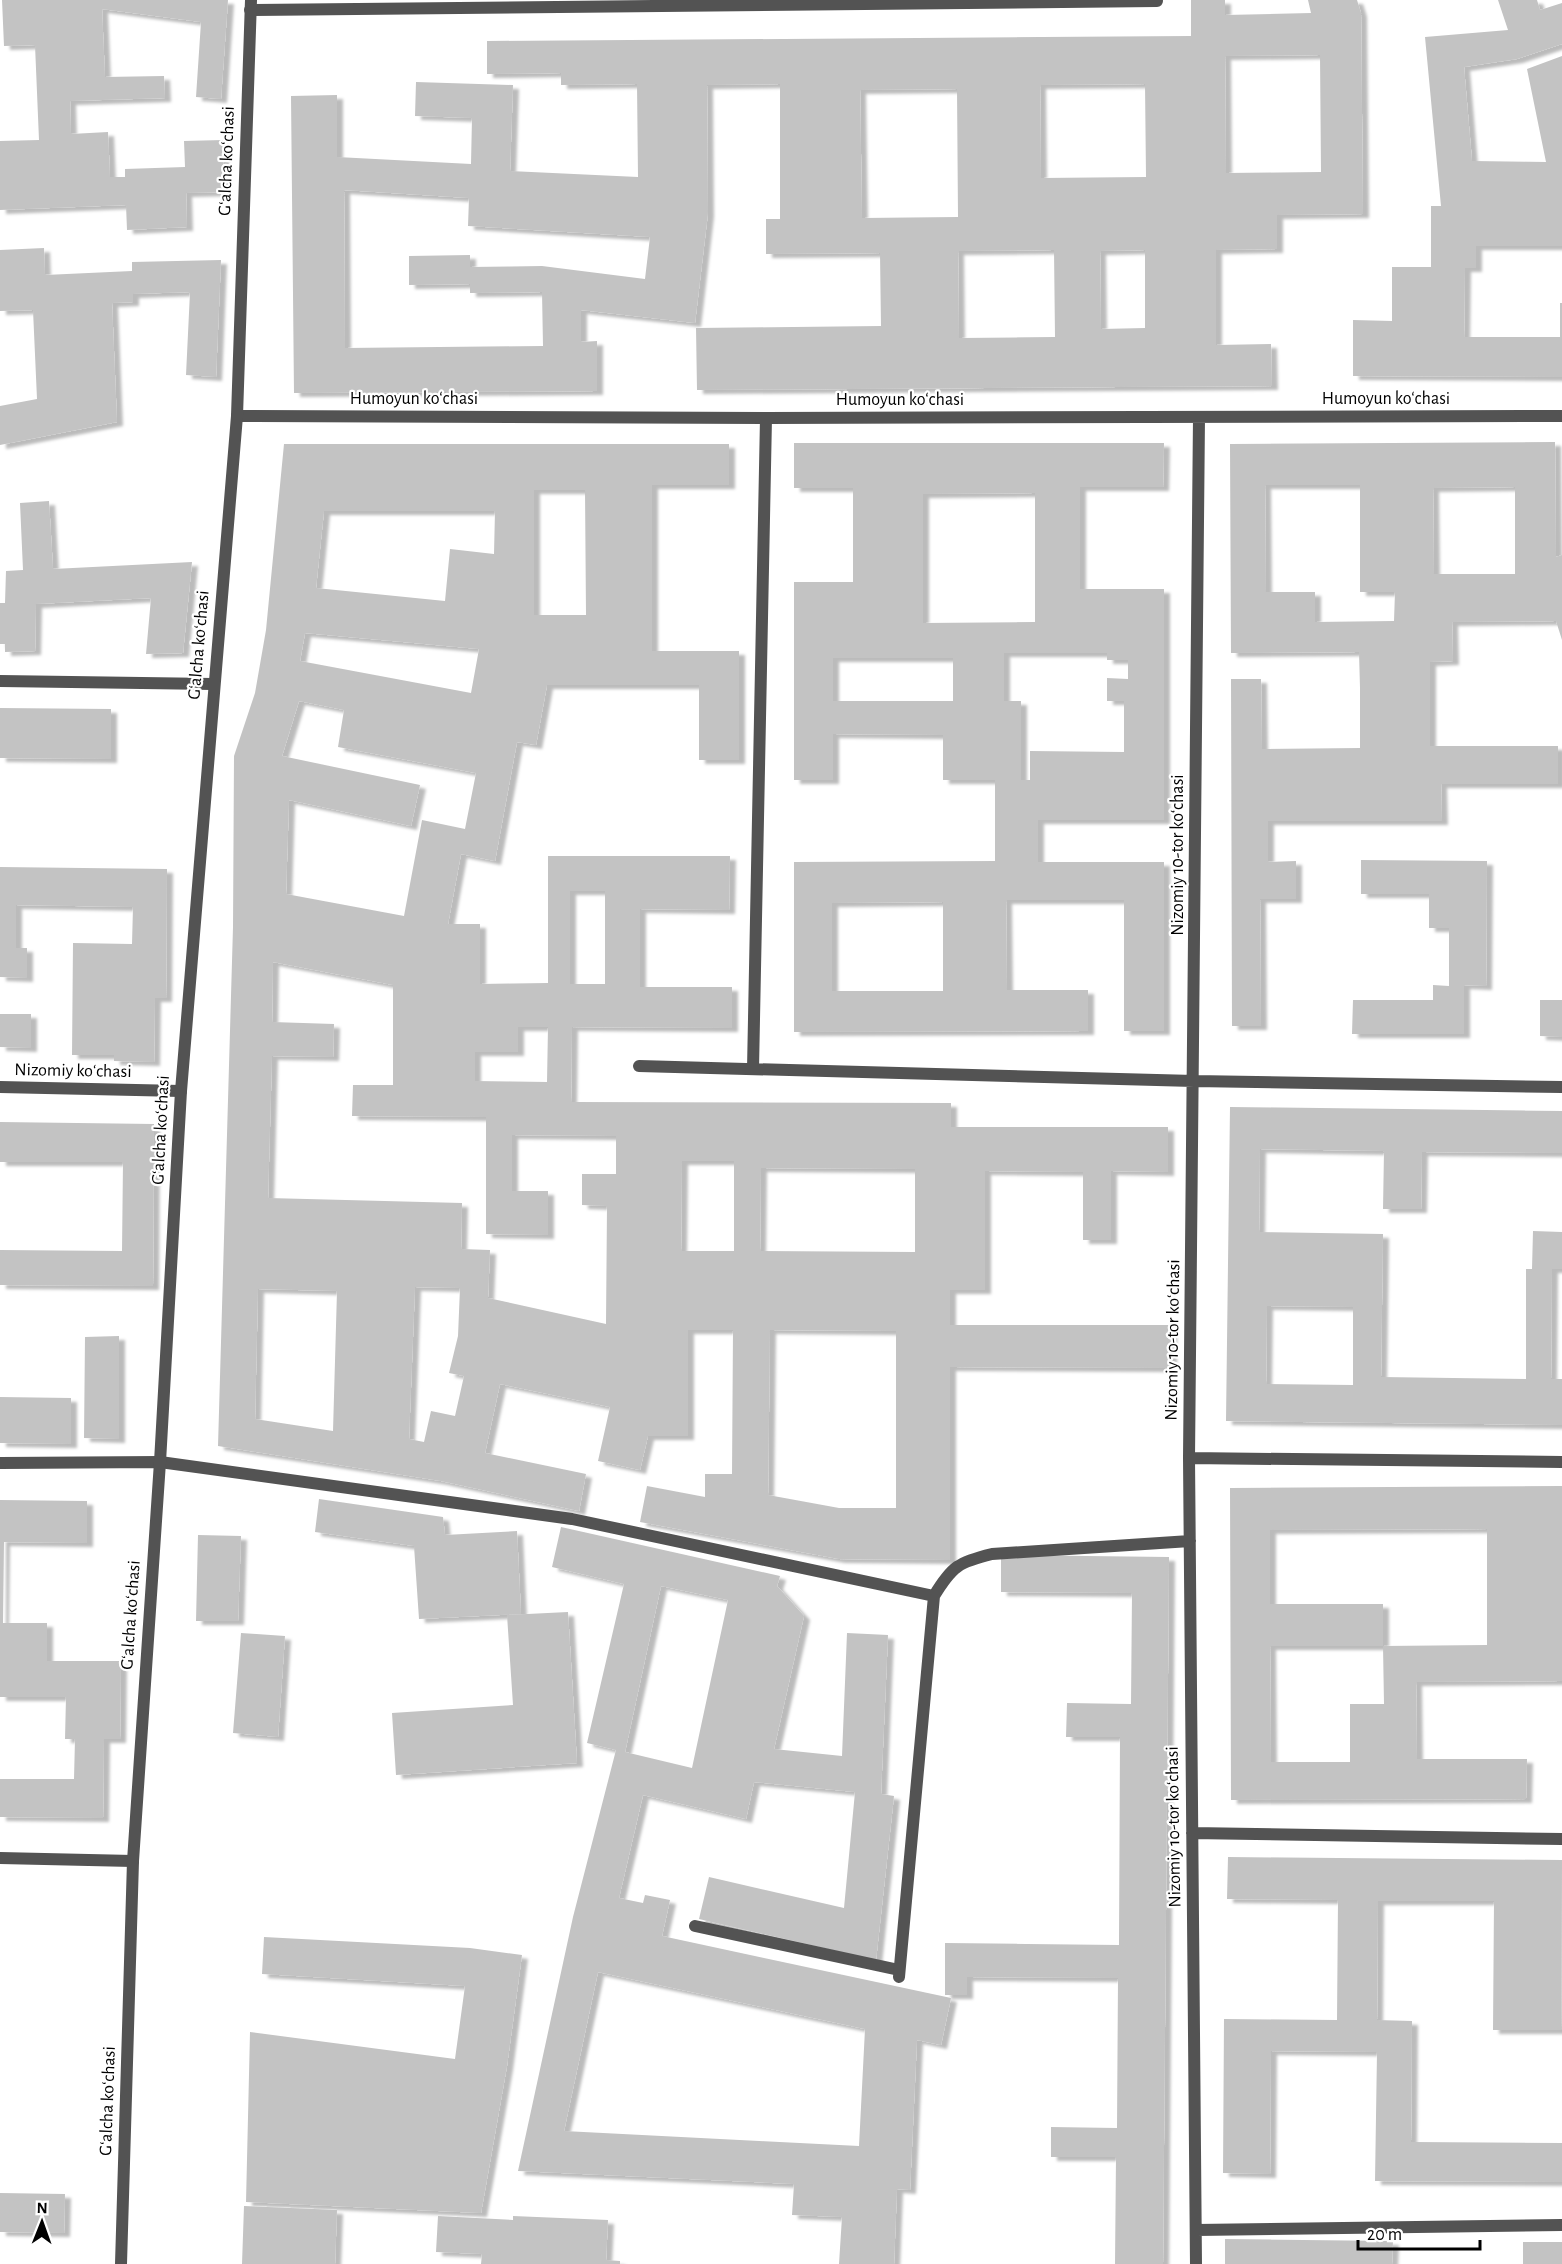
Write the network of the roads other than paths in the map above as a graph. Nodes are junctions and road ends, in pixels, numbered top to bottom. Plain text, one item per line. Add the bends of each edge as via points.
1 (1157, 1) edge
2 (250, 5) edge
3 (237, 416) junction
4 (1562, 416) edge
5 (1199, 417) junction
6 (766, 418) junction
7 (0, 681) edge
8 (213, 684) junction
9 (639, 1066) dead end
10 (753, 1069) junction
11 (1194, 1081) junction
12 (0, 1087) edge
13 (1562, 1087) edge
14 (181, 1091) junction
15 (1189, 1458) junction
16 (160, 1462) junction
17 (1562, 1462) edge
18 (0, 1463) edge
19 (1190, 1541) junction
20 (934, 1596) junction
21 (1192, 1833) junction
22 (1562, 1839) edge
23 (0, 1858) edge
24 (133, 1861) junction
25 (695, 1926) dead end
26 (1562, 2225) edge
27 (1197, 2230) junction
28 (122, 2264) edge
29 (1196, 2264) edge

1 - 2 street
2 - 3 street, Gʻalcha koʻchasi
3 - 6 street, Humoyun koʻchasi
3 - 8 street, Gʻalcha koʻchasi
4 - 5 street, Humoyun koʻchasi
5 - 6 street, Humoyun koʻchasi
5 - 11 street, Nizomiy 10-tor koʻchasi
6 - 10 street
7 - 8 street
8 - 14 street, Gʻalcha koʻchasi
9 - 10 street
10 - 11 street
11 - 13 street
11 - 15 street, Nizomiy 10-tor koʻchasi
12 - 14 street, Nizomiy koʻchasi
14 - 16 street, Gʻalcha koʻchasi
15 - 17 street
15 - 19 street, Nizomiy 10-tor koʻchasi
16 - 18 street
16 - 20 street via 572,1519
16 - 24 street, Gʻalcha koʻchasi
19 - 20 street via 992,1554 956,1566
19 - 21 street, Nizomiy 10-tor koʻchasi
20 - 25 street via 899,1974
21 - 22 street
21 - 27 street, Nizomiy 10-tor koʻchasi
23 - 24 street
24 - 28 street, Gʻalcha koʻchasi
26 - 27 street
27 - 29 street, Nizomiy 10-tor koʻchasi

